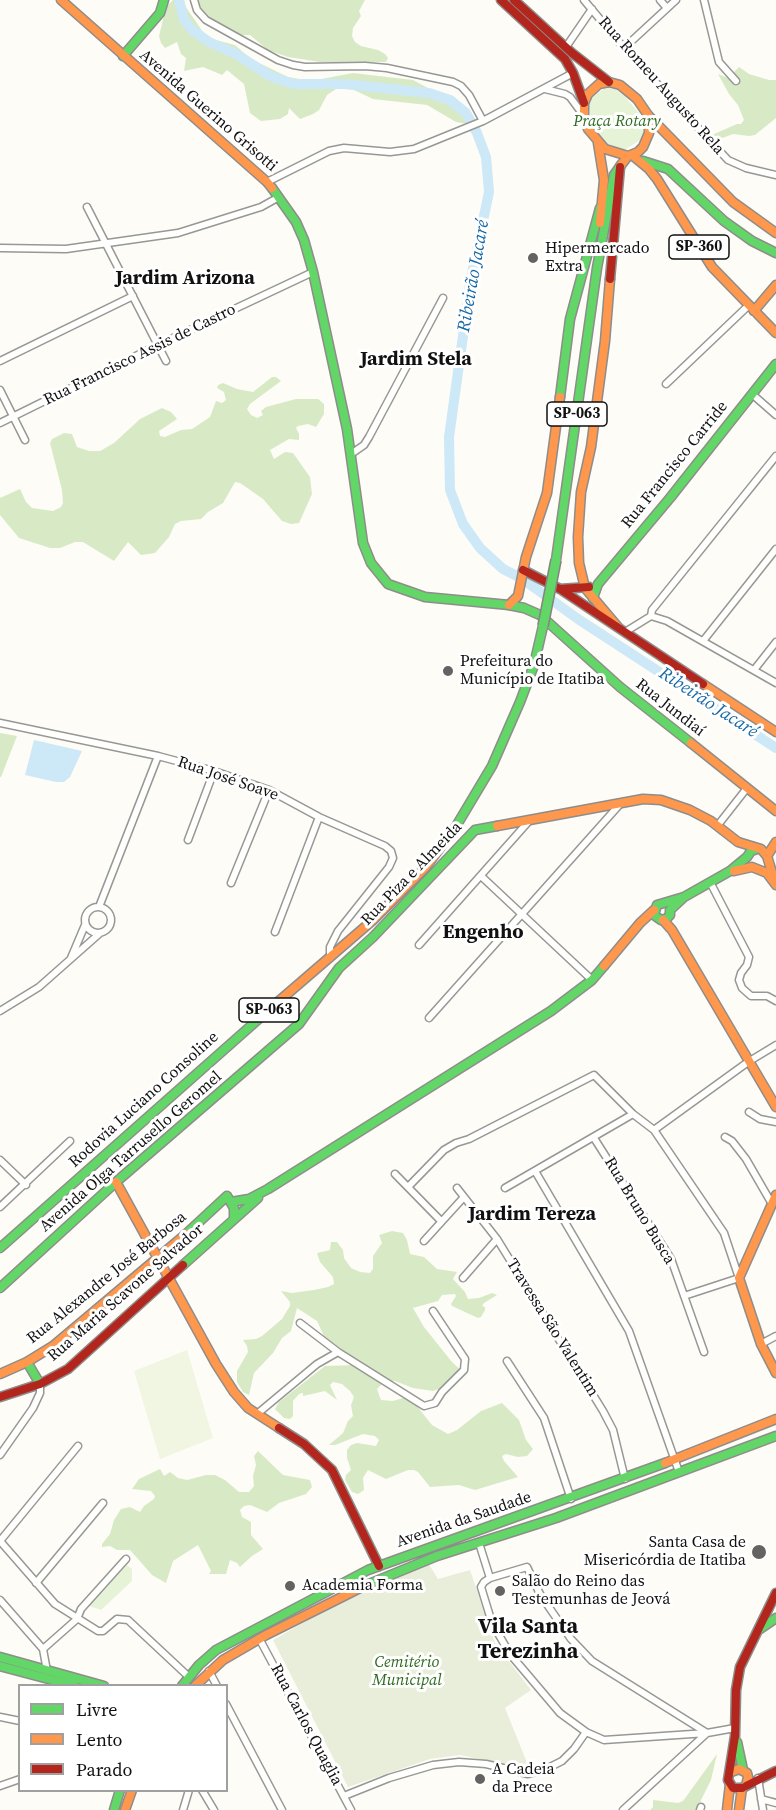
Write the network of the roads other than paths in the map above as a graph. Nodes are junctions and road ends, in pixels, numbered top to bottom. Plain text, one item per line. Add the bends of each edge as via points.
1 (61, 0) edge
2 (164, 0) edge
3 (194, 0) edge
4 (501, 0) edge
5 (514, 0) edge
6 (584, 0) edge
7 (660, 0) edge
8 (676, 0) edge
9 (704, 0) edge
10 (667, 8) junction
11 (592, 9) junction
12 (566, 47) junction
13 (624, 48) junction
14 (123, 56) junction
15 (573, 73) junction
16 (736, 81) dead end
17 (609, 82) junction
18 (545, 89) junction
19 (584, 103) junction
20 (648, 115) junction
21 (584, 116) junction
22 (476, 123) junction
23 (598, 143) junction
24 (634, 158) junction
25 (620, 167) junction
26 (776, 175) edge
27 (267, 182) junction
28 (279, 197) junction
29 (602, 204) junction
30 (87, 207) dead end
31 (766, 226) junction
32 (776, 233) edge
33 (752, 241) junction
34 (107, 243) junction
35 (0, 248) edge
36 (776, 253) edge
37 (597, 268) junction
38 (314, 272) junction
39 (776, 285) edge
40 (133, 296) junction
41 (443, 298) dead end
42 (751, 308) junction
43 (776, 333) edge
44 (159, 345) junction
45 (0, 361) edge
46 (166, 361) dead end
47 (776, 364) edge
48 (666, 384) dead end
49 (0, 390) edge
50 (752, 394) junction
51 (776, 415) edge
52 (14, 417) junction
53 (0, 423) edge
54 (25, 440) dead end
55 (351, 454) junction
56 (776, 456) edge
57 (776, 549) edge
58 (522, 572) junction
59 (598, 584) junction
60 (585, 588) junction
61 (560, 589) junction
62 (518, 596) junction
63 (593, 598) junction
64 (509, 605) junction
65 (524, 608) junction
66 (651, 616) junction
67 (547, 624) junction
68 (622, 629) junction
69 (703, 641) junction
70 (776, 642) edge
71 (754, 670) junction
72 (776, 683) edge
73 (0, 723) edge
74 (776, 732) edge
75 (158, 756) junction
76 (214, 771) junction
77 (747, 788) junction
78 (269, 790) junction
79 (621, 802) junction
80 (776, 811) edge
81 (320, 817) junction
82 (529, 820) junction
83 (717, 825) junction
84 (776, 836) edge
85 (189, 840) dead end
86 (738, 842) junction
87 (776, 842) edge
88 (763, 853) junction
89 (747, 856) junction
90 (754, 867) junction
91 (730, 871) junction
92 (481, 876) junction
93 (710, 882) junction
94 (231, 883) dead end
95 (776, 884) edge
96 (99, 907) junction
97 (663, 913) junction
98 (522, 914) junction
99 (85, 926) junction
100 (275, 932) dead end
101 (99, 934) junction
102 (419, 945) dead end
103 (330, 959) junction
104 (69, 963) junction
105 (592, 980) junction
106 (776, 1001) edge
107 (0, 1011) edge
108 (429, 1018) dead end
109 (283, 1039) joint
110 (776, 1045) edge
111 (748, 1062) junction
112 (776, 1107) edge
113 (749, 1112) dead end
114 (633, 1114) junction
115 (776, 1122) edge
116 (654, 1130) junction
117 (725, 1137) dead end
118 (594, 1138) junction
119 (70, 1141) dead end
120 (0, 1160) edge
121 (535, 1171) junction
122 (395, 1174) dead end
123 (116, 1182) junction
124 (26, 1185) junction
125 (408, 1187) junction
126 (457, 1188) dead end
127 (506, 1188) dead end
128 (268, 1189) junction
129 (464, 1197) junction
130 (229, 1199) junction
131 (774, 1199) edge
132 (0, 1207) edge
133 (234, 1217) junction
134 (441, 1221) junction
135 (497, 1239) junction
136 (424, 1241) dead end
137 (0, 1248) edge
138 (158, 1259) junction
139 (463, 1278) dead end
140 (739, 1278) junction
141 (169, 1279) junction
142 (0, 1288) edge
143 (684, 1296) junction
144 (434, 1311) dead end
145 (300, 1323) dead end
146 (776, 1336) edge
147 (761, 1344) junction
148 (338, 1352) junction
149 (704, 1352) dead end
150 (27, 1362) junction
151 (507, 1362) dead end
152 (776, 1373) edge
153 (0, 1374) edge
154 (40, 1384) junction
155 (0, 1397) edge
156 (257, 1414) junction
157 (776, 1419) edge
158 (746, 1431) junction
159 (776, 1436) edge
160 (751, 1445) junction
161 (78, 1446) dead end
162 (0, 1455) edge
163 (674, 1459) junction
164 (679, 1472) junction
165 (625, 1479) junction
166 (571, 1499) junction
167 (103, 1503) dead end
168 (541, 1509) junction
169 (545, 1522) junction
170 (0, 1541) edge
171 (479, 1543) junction
172 (126, 1559) dead end
173 (379, 1566) junction
174 (489, 1578) junction
175 (36, 1583) junction
176 (776, 1593) edge
177 (0, 1600) edge
178 (307, 1601) junction
179 (286, 1611) junction
180 (311, 1612) junction
181 (776, 1618) edge
182 (77, 1619) junction
183 (292, 1622) junction
184 (261, 1625) junction
185 (760, 1629) junction
186 (260, 1640) junction
187 (43, 1649) junction
188 (0, 1658) edge
189 (0, 1666) edge
190 (209, 1671) junction
191 (46, 1673) junction
192 (192, 1681) edge
193 (71, 1684) edge
194 (95, 1684) edge
195 (216, 1684) edge
196 (228, 1708) edge
197 (0, 1717) edge
198 (18, 1721) edge
199 (586, 1731) junction
200 (707, 1732) junction
201 (735, 1732) junction
202 (776, 1771) edge
203 (731, 1772) junction
204 (745, 1772) junction
205 (757, 1779) junction
206 (18, 1780) edge
207 (730, 1784) junction
208 (0, 1786) edge
209 (744, 1787) junction
210 (120, 1792) edge
211 (132, 1792) edge
212 (189, 1792) edge
213 (203, 1792) edge
214 (344, 1796) junction
215 (761, 1799) junction
216 (776, 1803) edge
217 (114, 1810) edge
218 (125, 1810) edge
219 (183, 1810) edge
220 (214, 1810) edge
221 (282, 1810) edge
222 (351, 1810) edge
223 (623, 1810) edge
224 (726, 1810) edge
225 (739, 1810) edge
226 (763, 1810) edge

1 - 14 main road, Avenida Guerino Grisotti
2 - 14 main road via 160,13
3 - 22 street via 206,20 293,65 387,68 453,82 469,95
4 - 15 main road, SP-063 via 558,52
5 - 12 main road
6 - 11 street, Rua Romeu Augusto Rela
7 - 10 street
8 - 10 street
9 - 16 street via 719,62
10 - 13 street
11 - 12 street
11 - 13 street, Rua Romeu Augusto Rela
12 - 17 main road
13 - 26 street, Rua Romeu Augusto Rela via 728,160
14 - 27 main road, Avenida Guerino Grisotti
15 - 18 street
15 - 19 main road, SP-063
17 - 19 main road via 593,89
17 - 20 main road via 629,91
18 - 21 street via 570,97
18 - 22 street
19 - 21 main road, SP-063
20 - 24 main road, SP-063 via 649,133
20 - 31 main road via 733,202
21 - 23 main road, SP-063
22 - 27 street via 405,151 329,151
23 - 24 main road via 613,153
23 - 29 main road, Rodovia Luciano Consoline / SP-063 via 604,180
24 - 25 main road, Rodovia Luciano Consoline / SP-063
24 - 33 main road via 668,169 718,216
24 - 42 main road, SP-360 via 657,179 712,267
25 - 37 main road, Rodovia Luciano Consoline / SP-063 via 611,188
25 - 60 main road via 605,341 581,492 579,563
27 - 28 main road, Avenida Guerino Grisotti
28 - 34 street via 261,207 178,233
28 - 38 main road, Avenida Guerino Grisotti via 296,222
29 - 37 main road, Rodovia Luciano Consoline / SP-063
29 - 58 main road via 570,319 547,493
30 - 34 street
31 - 32 main road
31 - 33 main road via 754,228
33 - 36 main road
34 - 35 street via 66,249
34 - 40 street
37 - 67 main road, Rodovia Luciano Consoline / SP-063, bridge
38 - 44 street, Rua Francisco Assis de Castro
38 - 55 main road, Avenida Guerino Grisotti
39 - 42 main road
40 - 44 street
40 - 45 street
41 - 55 street via 369,437
42 - 43 main road, SP-360
42 - 48 street
44 - 46 street
44 - 52 street, Rua Francisco Assis de Castro
47 - 50 main road, Rua Francisco Carride
49 - 52 street
50 - 51 street
50 - 59 main road, Rua Francisco Carride
52 - 53 street, Rua Francisco Assis de Castro
52 - 54 street
55 - 64 main road, Avenida Guerino Grisotti via 363,543 371,563 388,584 424,597
56 - 66 street
57 - 69 street
58 - 61 main road
58 - 62 main road
59 - 60 main road
59 - 63 main road, Rua Francisco Carride
60 - 61 main road
60 - 63 main road
61 - 68 main road
62 - 64 main road
62 - 65 main road
63 - 68 main road
64 - 65 main road, Avenida Guerino Grisotti
65 - 67 main road, Avenida Guerino Grisotti via 540,615
66 - 68 street
66 - 69 street
67 - 77 main road, Rua Jundiaí
67 - 103 main road, Rodovia Luciano Consoline / SP-063 via 514,717 492,766 460,821 424,868
68 - 74 main road
69 - 71 street
70 - 71 street
71 - 72 street
73 - 75 street, Rua José Soave
75 - 76 street, Rua José Soave
75 - 96 street
76 - 78 street, Rua José Soave
76 - 85 street
77 - 80 main road, Rua Jundiaí
77 - 83 street
78 - 81 street, Rua José Soave
78 - 94 street
79 - 82 main road, Rua Piza e Almeida
79 - 83 main road, Rua Piza e Almeida via 661,800
79 - 98 street
81 - 100 street
81 - 103 street, Rua José Soave via 385,846 393,858 338,931 330,947
82 - 92 street
82 - 109 main road, Rua Piza e Almeida via 476,830 339,968 299,1024
83 - 86 main road, Rua Piza e Almeida
84 - 88 main road
86 - 88 main road
86 - 89 main road
87 - 88 main road
88 - 89 main road via 752,851
88 - 90 main road via 762,867
88 - 95 main road
89 - 90 main road
89 - 91 main road
90 - 91 main road
90 - 95 main road via 767,873
91 - 93 main road
92 - 98 street
92 - 102 street
93 - 97 main road
93 - 106 street via 749,957 741,973 742,988 751,996 767,996
96 - 99 street via 87,912
96 - 101 street via 107,910 111,918 110,926
97 - 105 main road via 640,923
97 - 111 main road
98 - 105 street
98 - 108 street
99 - 101 street
99 - 104 street
101 - 104 street
103 - 137 main road, Rodovia Luciano Consoline / SP-063
104 - 107 street
105 - 128 main road via 551,1011
109 - 123 main road, Avenida Olga Tarrusello Geromel
110 - 111 street
111 - 112 main road
111 - 116 street
113 - 115 street
114 - 116 street
114 - 118 street
114 - 125 street via 594,1076 444,1150
116 - 140 street via 724,1233
117 - 131 street via 732,1141
118 - 121 street
118 - 143 street, Rua Bruno Busca via 671,1259
119 - 124 street
120 - 124 street
121 - 127 street
121 - 163 street via 629,1332
122 - 125 street
123 - 138 main road
123 - 142 main road, Avenida Olga Tarrusello Geromel
124 - 132 street
125 - 134 street
126 - 129 street, Travessa São Valentim
128 - 130 main road via 249,1198
128 - 133 main road, Rua Maria Scavone Salvador
129 - 134 street
129 - 135 street, Travessa São Valentim
130 - 133 main road
130 - 138 main road, Rua Alexandre José Barbosa
131 - 140 main road
133 - 141 main road, Rua Maria Scavone Salvador
134 - 136 street
135 - 139 street
135 - 165 street, Travessa São Valentim via 603,1411 613,1430
138 - 141 main road
138 - 150 main road, Rua Alexandre José Barbosa via 53,1346
140 - 143 street
140 - 147 main road
141 - 154 main road, Rua Maria Scavone Salvador via 68,1369
141 - 156 main road via 216,1364 240,1400
143 - 149 street, Rua Bruno Busca
144 - 148 street via 465,1359 464,1370 435,1403 424,1406
145 - 148 street
146 - 147 street
147 - 152 main road
148 - 156 street via 317,1364
150 - 153 main road, Rua Alexandre José Barbosa
150 - 154 main road
151 - 166 street via 544,1418
154 - 155 main road, Rua Maria Scavone Salvador
154 - 162 street via 33,1408
156 - 173 main road via 304,1444 332,1470
157 - 158 main road, Avenida da Saudade
158 - 160 main road
158 - 163 main road, Avenida da Saudade
159 - 160 main road, Avenida da Saudade
160 - 164 main road, Avenida da Saudade
161 - 170 street
163 - 164 street
163 - 165 main road, Avenida da Saudade
164 - 169 main road, Avenida da Saudade
165 - 166 main road, Avenida da Saudade
166 - 168 main road, Avenida da Saudade
167 - 175 street
168 - 169 main road
168 - 173 main road, Avenida da Saudade
169 - 171 main road, Avenida da Saudade
170 - 175 street
171 - 174 street
171 - 180 main road, Avenida da Saudade via 376,1580
172 - 182 street via 81,1609
173 - 178 main road, Avenida da Saudade
174 - 199 street via 481,1587 499,1638 560,1713
174 - 200 street via 527,1567 566,1632 592,1661
175 - 182 street via 55,1604
176 - 185 main road
177 - 187 street
178 - 179 main road, Avenida da Saudade
178 - 180 main road
179 - 183 main road
179 - 184 main road, Avenida da Saudade
180 - 183 main road, Avenida da Saudade
181 - 185 main road
182 - 187 street
182 - 192 street via 98,1631 117,1619 128,1620
183 - 186 main road, Avenida da Saudade
184 - 186 main road
184 - 192 main road, Avenida da Saudade via 216,1650
185 - 201 main road via 740,1667
186 - 190 main road, Avenida da Saudade
186 - 214 street, Rua Carlos Quaglia
187 - 191 street
188 - 191 main road
189 - 191 main road
190 - 192 main road, Avenida da Saudade
190 - 195 street
191 - 193 main road
191 - 194 main road
196 - 221 street
197 - 198 street
199 - 200 street via 604,1740
199 - 214 street via 562,1761 544,1770 528,1774 459,1762 422,1768
200 - 201 street
200 - 223 street
201 - 203 main road
201 - 204 main road
202 - 205 main road
203 - 204 main road
203 - 207 main road
204 - 205 main road
204 - 209 main road via 748,1782
205 - 209 main road
205 - 215 street
206 - 208 street
207 - 209 main road via 733,1788
207 - 224 main road
209 - 225 main road
210 - 217 main road
211 - 218 main road
212 - 219 street
213 - 220 street
214 - 222 street, Rua Carlos Quaglia
215 - 216 street
215 - 226 street

